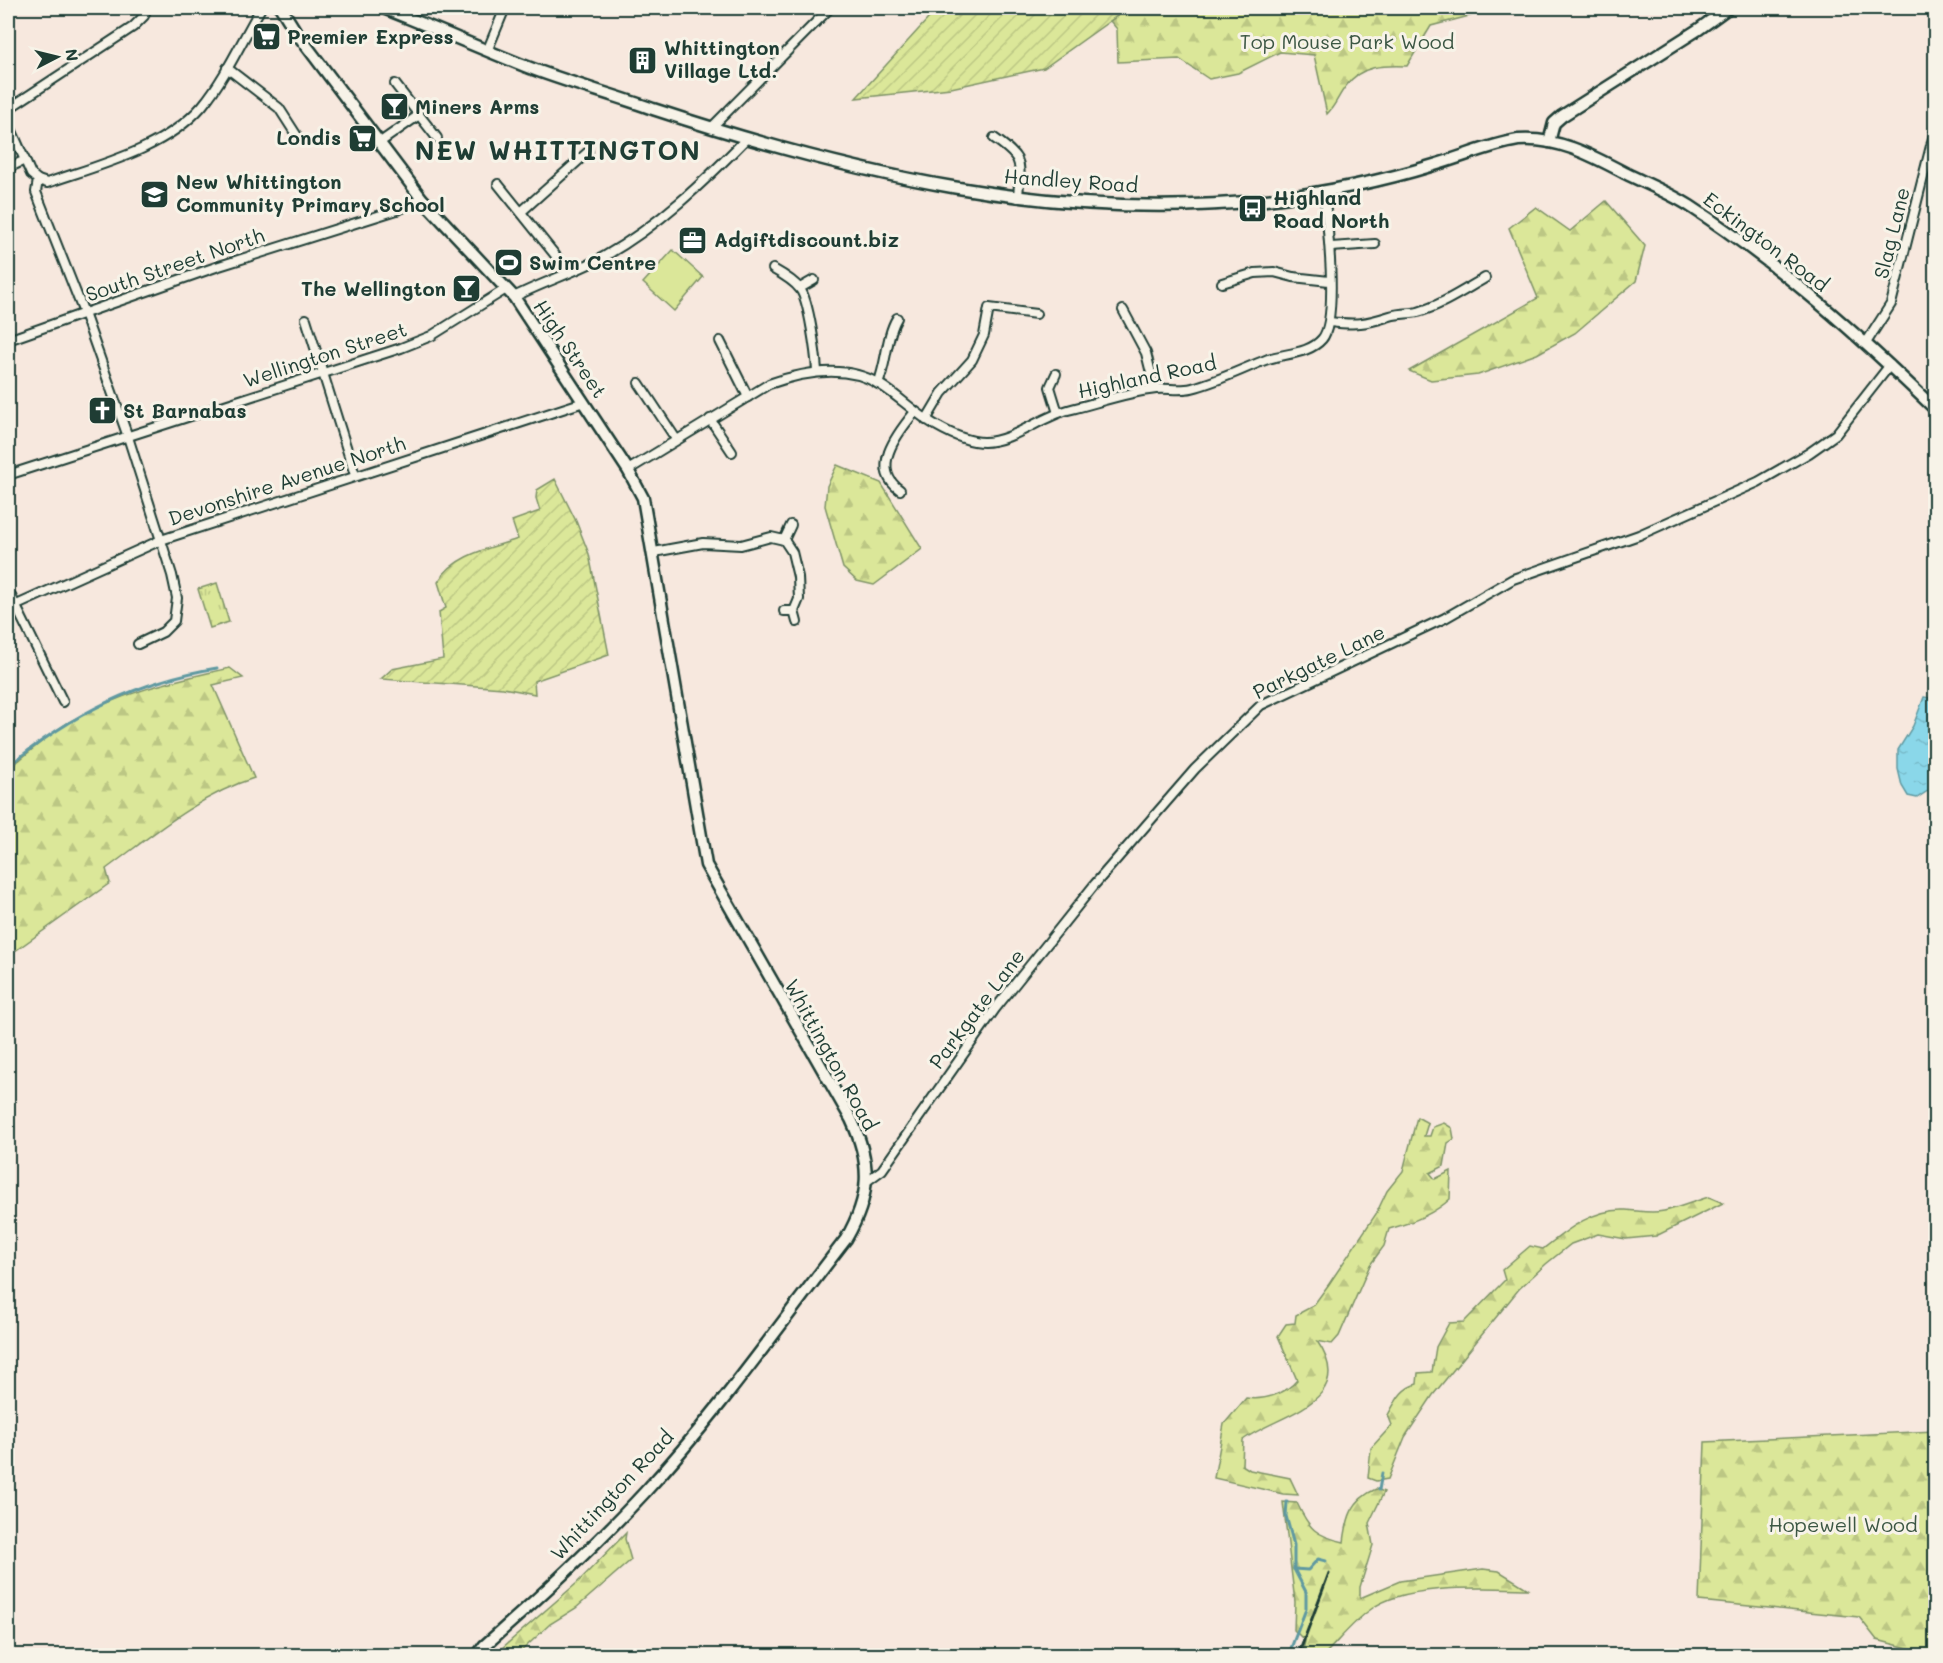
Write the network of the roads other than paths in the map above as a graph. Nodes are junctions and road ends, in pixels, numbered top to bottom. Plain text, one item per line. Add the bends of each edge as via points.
1 (147, 8) edge
2 (261, 8) edge
3 (281, 8) edge
4 (383, 8) edge
5 (506, 8) edge
6 (695, 8) edge
7 (700, 8) edge
8 (830, 8) edge
9 (1728, 8) edge
10 (488, 49) junction
11 (227, 68) junction
12 (395, 84) dead end
13 (8, 109) edge
14 (419, 115) junction
15 (8, 122) edge
16 (1935, 126) edge
17 (711, 128) junction
18 (297, 136) dead end
19 (437, 138) dead end
20 (994, 138) dead end
21 (746, 139) junction
22 (1549, 142) junction
23 (379, 143) junction
24 (588, 153) dead end
25 (25, 160) junction
26 (8, 168) edge
27 (38, 180) junction
28 (498, 184) dead end
29 (1324, 192) junction
30 (1018, 198) junction
31 (422, 200) junction
32 (521, 212) junction
33 (1375, 244) dead end
34 (1331, 247) junction
35 (773, 268) dead end
36 (568, 271) junction
37 (1485, 278) dead end
38 (814, 280) dead end
39 (1329, 281) junction
40 (1222, 283) dead end
41 (800, 288) junction
42 (510, 293) junction
43 (1123, 310) dead end
44 (84, 313) junction
45 (1036, 314) dead end
46 (897, 318) dead end
47 (306, 320) dead end
48 (1330, 322) junction
49 (8, 340) edge
50 (720, 341) dead end
51 (1866, 343) junction
52 (1890, 365) junction
53 (817, 371) junction
54 (323, 374) junction
55 (1056, 374) dead end
56 (639, 383) dead end
57 (878, 384) junction
58 (1155, 389) junction
59 (748, 397) junction
60 (584, 402) junction
61 (1935, 410) edge
62 (914, 413) junction
63 (1058, 413) junction
64 (710, 419) junction
65 (926, 420) junction
66 (129, 436) junction
67 (676, 440) junction
68 (732, 452) dead end
69 (628, 470) junction
70 (8, 475) edge
71 (355, 475) junction
72 (900, 490) dead end
73 (791, 525) dead end
74 (161, 540) junction
75 (784, 540) junction
76 (654, 552) junction
77 (8, 590) edge
78 (661, 597) joint
79 (11, 607) edge
80 (783, 611) dead end
81 (794, 611) junction
82 (797, 622) dead end
83 (138, 644) dead end
84 (63, 702) dead end
85 (867, 1180) junction
86 (477, 1656) edge

1 - 13 street via 133,27
2 - 11 street
3 - 23 street, High Street
4 - 10 street, Handley Road
5 - 10 street
6 - 7 street
8 - 17 street
9 - 22 street via 1562,116 1554,123
10 - 17 street, Handley Road via 525,66
11 - 18 street via 279,108
11 - 27 street via 201,107 165,136 47,183
12 - 14 street
14 - 19 street
14 - 23 street
15 - 25 street
16 - 51 street, Slag Lane via 1891,304
17 - 21 street, Handley Road
20 - 30 street via 1017,155
21 - 30 street, Handley Road via 826,161
21 - 36 street, Wellington Street via 635,238
22 - 29 street, Handley Road via 1502,142 1432,166
22 - 51 street, Eckington Road via 1573,147 1688,205 1754,252
23 - 31 street, High Street
24 - 32 street
25 - 26 street
25 - 27 street
27 - 44 street via 36,192
28 - 32 street
29 - 30 street, Handley Road via 1180,205
29 - 34 street
31 - 42 street, High Street
31 - 44 street, South Street North
32 - 36 street
33 - 34 street
34 - 39 street
35 - 41 street
36 - 42 street, Wellington Street
37 - 48 street via 1417,312 1359,325
38 - 41 street
39 - 40 street via 1274,272
39 - 48 street
41 - 53 street via 815,341
42 - 54 street, Wellington Street via 431,336
42 - 60 street, High Street
43 - 58 street via 1146,352
44 - 49 street, South Street North
44 - 66 street
45 - 65 street via 989,308 984,335 972,360 942,393
46 - 57 street
47 - 54 street
48 - 58 street, Highland Road via 1323,338 1309,348 1269,359 1220,381
50 - 59 street
51 - 52 street, Eckington Road
52 - 61 street, Eckington Road
52 - 85 street, Parkgate Lane via 1836,434 1758,482 1639,535 1513,579 1445,618 1261,705 1195,769 1095,884 995,1009 882,1170
53 - 57 street, Highland Road via 854,374
53 - 59 street, Highland Road via 791,376
54 - 66 street, Wellington Street
54 - 71 street
55 - 63 street, Highland Road via 1050,387
56 - 67 street
57 - 62 street, Highland Road
58 - 63 street, Highland Road
59 - 64 street, Highland Road
60 - 69 street, High Street
60 - 71 street, Devonshire Avenue North
62 - 65 street, Highland Road
62 - 72 street via 890,449 886,476
63 - 65 street, Highland Road via 1019,432 984,442 953,436
64 - 67 street, Highland Road
64 - 68 street
66 - 70 street, Wellington Street
66 - 74 street
67 - 69 street, Highland Road
69 - 76 street, High Street via 643,498
71 - 74 street, Devonshire Avenue North
73 - 75 street
74 - 79 street, Devonshire Avenue North
74 - 83 street via 177,598 174,621 163,632
75 - 76 street via 771,537 741,544 703,543
75 - 81 street via 792,552 798,577 799,599
76 - 78 street, High Street
77 - 79 street
78 - 85 street, Whittington Road via 706,865 851,1119 861,1144
79 - 84 street
80 - 81 street
81 - 82 street
85 - 86 street, Whittington Road via 857,1220 846,1239 717,1406 646,1491

